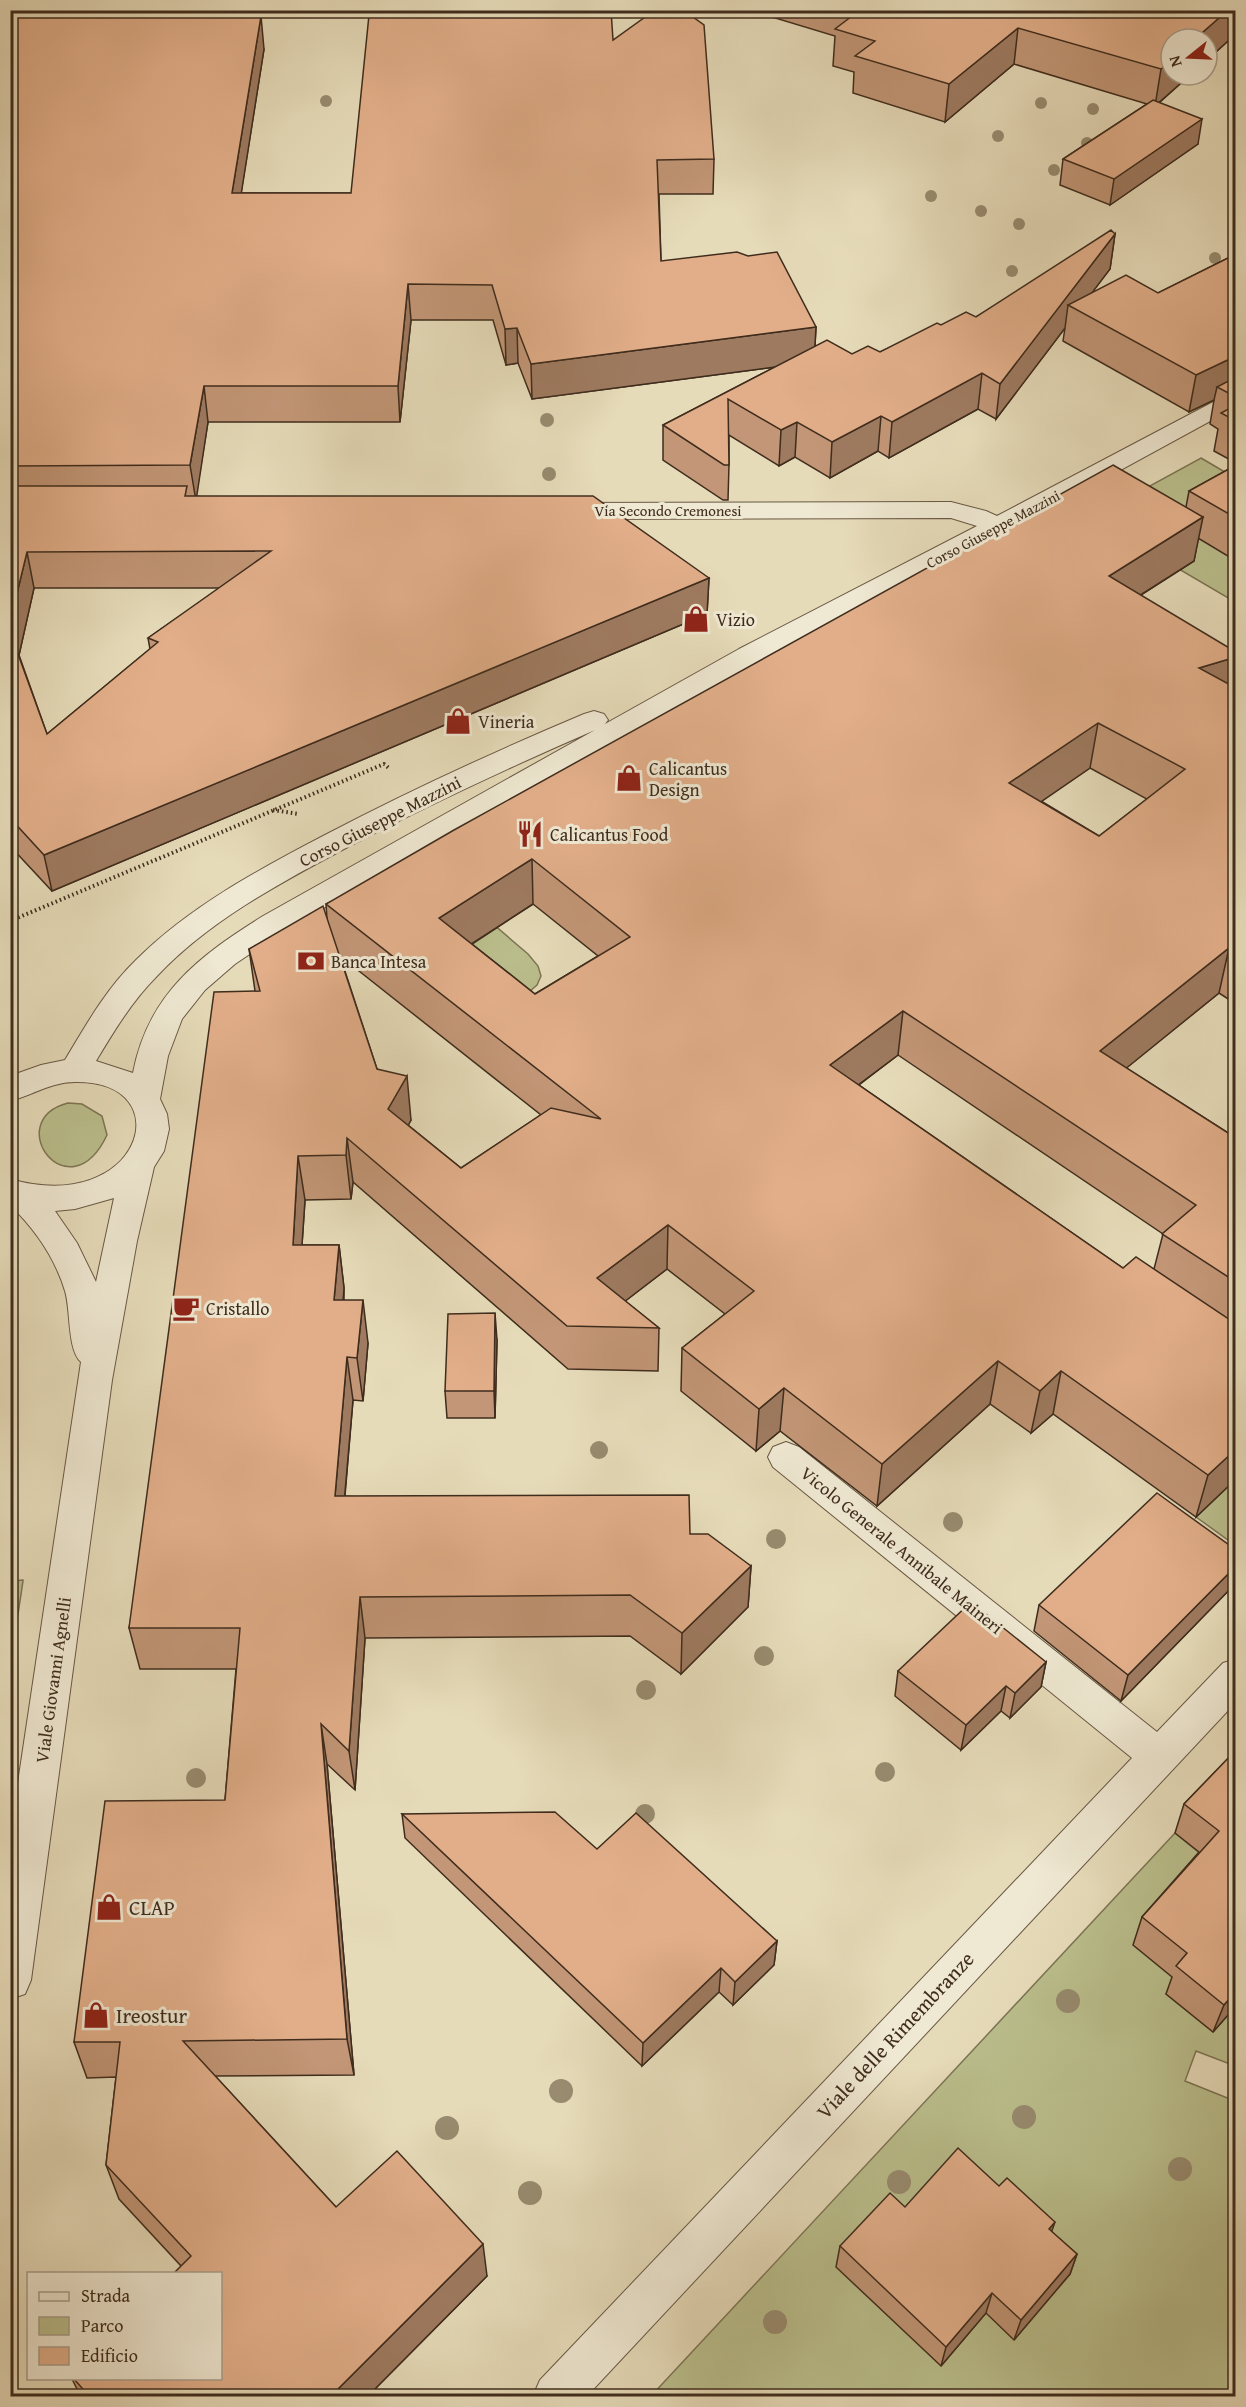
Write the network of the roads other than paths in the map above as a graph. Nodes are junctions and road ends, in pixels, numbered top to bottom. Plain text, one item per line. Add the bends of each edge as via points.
1 (1236, 397) edge
2 (544, 511) edge
3 (998, 527) junction
4 (749, 655) junction
5 (74, 1071) junction
6 (10, 1090) edge
7 (144, 1099) junction
8 (140, 1162) junction
9 (16, 1194) edge
10 (95, 1380) junction
11 (786, 1457) dead end
12 (1236, 1675) edge
13 (1158, 1756) junction
14 (10, 1980) edge
15 (556, 2397) edge

1 - 3 street, Corso Giuseppe Mazzini
2 - 3 street, Via Secondo Cremonesi via 951,510 977,516
3 - 4 street, Corso Giuseppe Mazzini
4 - 5 street, Corso Giuseppe Mazzini via 521,751 424,797 314,853 195,926 145,969 123,995
4 - 7 street, Corso Giuseppe Mazzini via 356,875 241,944 192,985 174,1007 160,1031
5 - 6 street via 35,1078
5 - 7 street via 115,1078
7 - 8 street, Viale Giovanni Agnelli via 152,1114 153,1130 150,1146
8 - 9 street via 126,1176 87,1196 42,1200
8 - 10 street, Viale Giovanni Agnelli via 120,1241
9 - 10 street, Viale Giovanni Agnelli via 37,1210 63,1250 82,1292
10 - 14 street, Viale Giovanni Agnelli
11 - 13 street, Vicolo Generale Annibale Maineri
12 - 13 street, Viale delle Rimembranze
13 - 15 street, Viale delle Rimembranze

